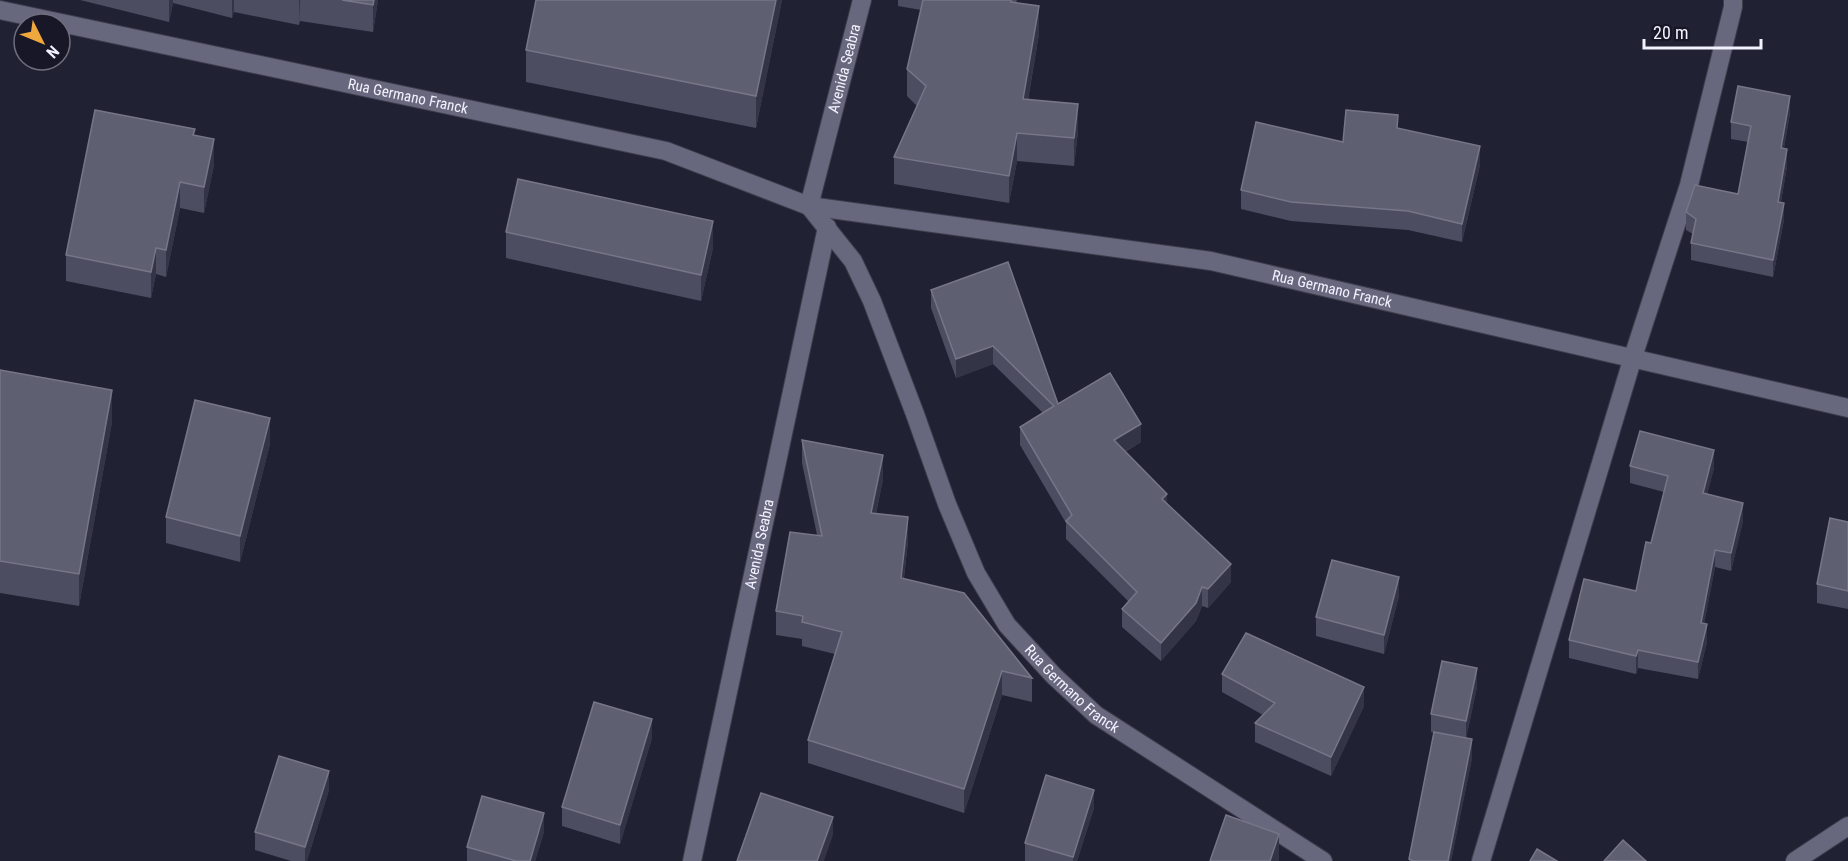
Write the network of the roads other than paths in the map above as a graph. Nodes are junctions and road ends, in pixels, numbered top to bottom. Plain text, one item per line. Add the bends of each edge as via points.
1 (862, 0) edge
2 (1733, 0) edge
3 (2, 6) edge
4 (809, 206) junction
5 (827, 227) junction
6 (1633, 357) junction
7 (1848, 408) edge
8 (1848, 826) edge
9 (692, 861) edge
10 (1323, 861) edge
11 (1480, 861) edge
12 (1795, 861) edge

1 - 4 street, Avenida Seabra
2 - 6 street via 1689,185
3 - 4 street, Rua Germano Franck via 666,151
4 - 5 street, Rua Germano Franck
4 - 6 street, Rua Germano Franck via 1211,261
5 - 9 street, Avenida Seabra
5 - 10 street, Rua Germano Franck via 853,261 872,301 947,504 976,573 1007,625 1053,676 1096,715
6 - 7 street, Rua Germano Franck
6 - 11 street
8 - 12 street

